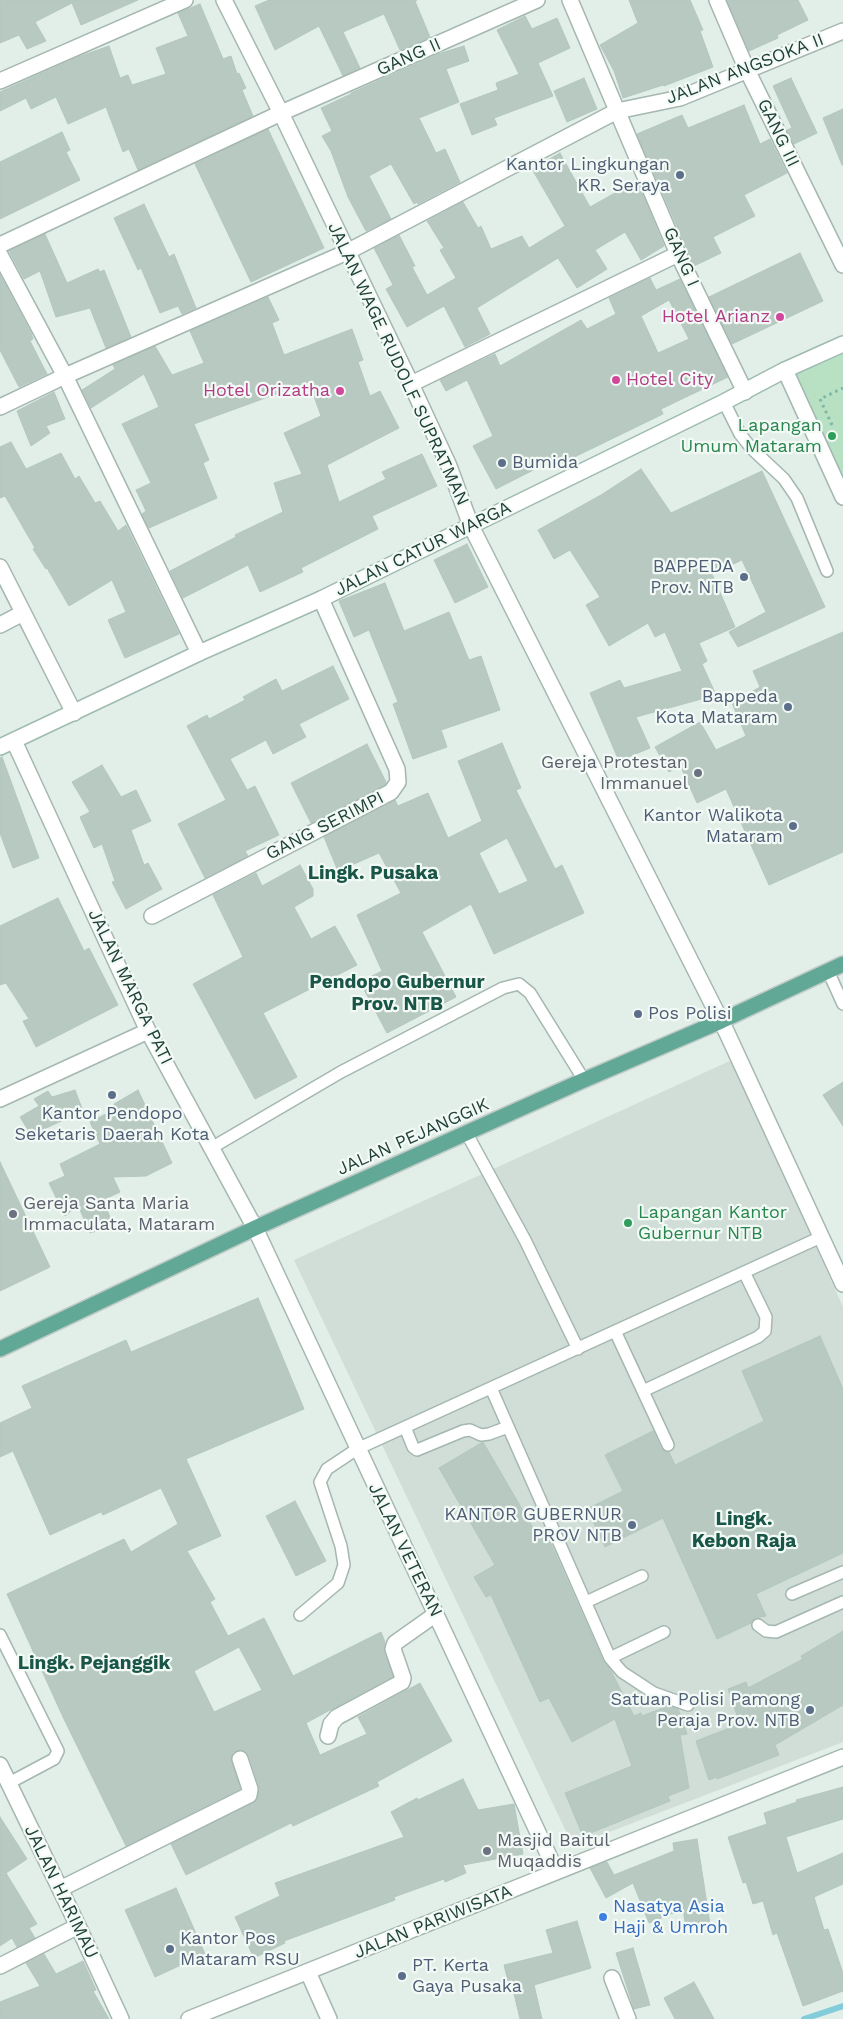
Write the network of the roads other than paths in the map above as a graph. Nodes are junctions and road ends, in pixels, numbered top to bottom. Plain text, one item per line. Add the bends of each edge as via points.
1 (185, 0) edge
2 (224, 0) edge
3 (538, 0) edge
4 (570, 0) edge
5 (717, 0) edge
6 (843, 31) edge
7 (747, 70) junction
8 (0, 81) edge
9 (281, 113) junction
10 (619, 116) junction
11 (0, 245) edge
12 (347, 252) junction
13 (678, 254) junction
14 (0, 255) edge
15 (843, 265) edge
16 (843, 344) edge
17 (785, 370) junction
18 (65, 376) junction
19 (411, 384) junction
20 (745, 392) junction
21 (724, 402) junction
22 (0, 408) edge
23 (843, 497) edge
24 (472, 526) junction
25 (0, 567) edge
26 (827, 571) dead end
27 (321, 599) junction
28 (23, 613) junction
29 (0, 625) edge
30 (199, 653) junction
31 (74, 713) junction
32 (14, 741) junction
33 (0, 747) edge
34 (152, 916) dead end
35 (843, 964) edge
36 (828, 971) junction
37 (843, 1004) edge
38 (721, 1021) junction
39 (148, 1030) junction
40 (584, 1080) junction
41 (0, 1099) edge
42 (467, 1134) junction
43 (213, 1147) junction
44 (255, 1228) junction
45 (821, 1237) junction
46 (744, 1272) junction
47 (843, 1284) edge
48 (615, 1331) junction
49 (578, 1348) junction
50 (0, 1349) edge
51 (491, 1388) junction
52 (643, 1391) junction
53 (405, 1427) junction
54 (508, 1427) junction
55 (668, 1446) dead end
56 (357, 1449) junction
57 (843, 1572) edge
58 (642, 1576) dead end
59 (792, 1594) dead end
60 (586, 1602) junction
61 (843, 1602) edge
62 (436, 1614) junction
63 (300, 1615) dead end
64 (758, 1625) dead end
65 (664, 1632) dead end
66 (0, 1635) edge
67 (610, 1658) junction
68 (688, 1705) dead end
69 (328, 1736) dead end
70 (843, 1757) edge
71 (240, 1759) dead end
72 (0, 1765) edge
73 (9, 1783) junction
74 (556, 1871) junction
75 (60, 1888) junction
76 (78, 1926) junction
77 (0, 1966) edge
78 (308, 1972) junction
79 (612, 1978) dead end
80 (121, 2019) edge
81 (189, 2019) edge
82 (329, 2019) edge
83 (628, 2019) edge

1 - 8 street
2 - 9 street, JALAN WAGE RUDOLF SUPRATMAN
3 - 9 street, GANG II
4 - 10 street
5 - 7 street, GANG III
6 - 7 street, JALAN ANGSOKA II
7 - 10 street, JALAN ANGSOKA II via 680,98
7 - 15 street, GANG III
9 - 11 street, GANG II
9 - 12 street, JALAN WAGE RUDOLF SUPRATMAN
10 - 12 street, JALAN ANGSOKA II
10 - 13 street, GANG I
12 - 18 street, JALAN ANGSOKA II
12 - 19 street, JALAN WAGE RUDOLF SUPRATMAN
13 - 19 street
13 - 20 street, GANG I
14 - 18 street
16 - 17 street, JALAN CATUR WARGA
17 - 20 street, JALAN CATUR WARGA
17 - 23 street
18 - 22 street, JALAN ANGSOKA II
18 - 30 street
19 - 24 street, JALAN WAGE RUDOLF SUPRATMAN via 449,466
20 - 21 street, JALAN CATUR WARGA
21 - 24 street, JALAN CATUR WARGA
21 - 26 lane via 740,434 797,498
24 - 27 street, JALAN CATUR WARGA
24 - 38 street, JALAN WAGE RUDOLF SUPRATMAN
25 - 28 street
27 - 30 street, JALAN CATUR WARGA
27 - 34 street, GANG SERIMPI via 397,769 398,782 391,792
28 - 29 street
28 - 31 street
30 - 31 street, JALAN CATUR WARGA
31 - 32 street, JALAN CATUR WARGA
32 - 33 street, JALAN CATUR WARGA
32 - 39 street, JALAN MARGA PATI
35 - 36 main road, JALAN PEJANGGIK
36 - 37 lane
36 - 38 main road, JALAN PEJANGGIK
38 - 40 main road, JALAN PEJANGGIK
38 - 45 street, JALAN WAGE RUDOLF SUPRATMAN
39 - 41 street
39 - 43 street, JALAN MARGA PATI
40 - 42 main road, JALAN PEJANGGIK
40 - 43 lane via 530,993 519,984 504,988 341,1072
42 - 44 main road, JALAN PEJANGGIK
42 - 49 lane via 525,1240
43 - 44 street, JALAN MARGA PATI
44 - 50 main road, JALAN PEJANGGIK
44 - 56 street, JALAN VETERAN
45 - 46 lane
45 - 47 street, JALAN WAGE RUDOLF SUPRATMAN
46 - 48 lane
46 - 52 lane via 766,1317 765,1331
48 - 49 lane
48 - 52 lane
49 - 51 lane
51 - 53 lane
51 - 54 lane
52 - 55 lane
53 - 54 lane via 417,1450 463,1431 481,1435
53 - 56 lane
54 - 60 lane
56 - 62 street, JALAN VETERAN
56 - 63 lane via 327,1469 320,1482 341,1546 344,1565 338,1583
57 - 59 lane
58 - 60 lane
60 - 67 lane
61 - 64 lane via 776,1632 766,1631
62 - 69 street via 394,1642 402,1682 338,1717 331,1724
62 - 74 street, JALAN VETERAN
65 - 67 lane
66 - 73 lane via 58,1751 54,1759
67 - 68 lane via 622,1672 654,1693
70 - 74 street, JALAN PARIWISATA
71 - 75 street via 249,1795
72 - 73 street, JALAN HARIMAU
73 - 75 street, JALAN HARIMAU
74 - 78 street, JALAN PARIWISATA
75 - 76 street, JALAN HARIMAU
76 - 77 street
76 - 80 street, JALAN HARIMAU
78 - 81 street, JALAN PARIWISATA
78 - 82 street
79 - 83 street

